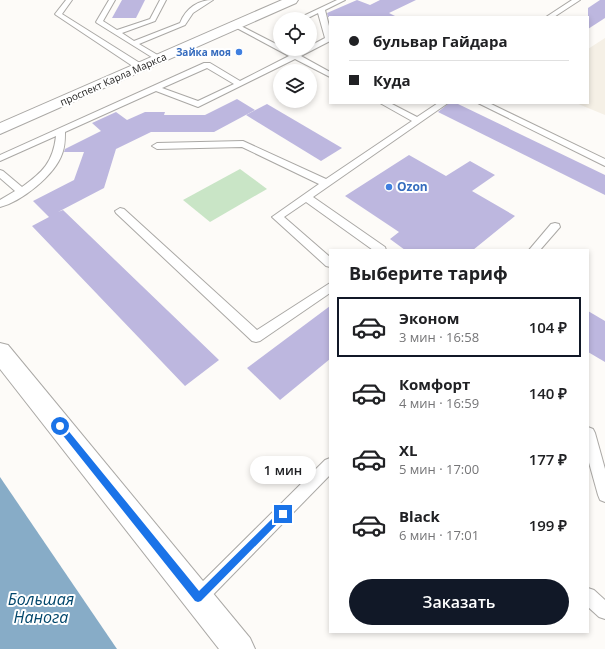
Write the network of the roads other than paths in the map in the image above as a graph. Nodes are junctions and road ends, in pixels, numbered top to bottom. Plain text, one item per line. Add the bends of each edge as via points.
1 (69, 0) edge
2 (112, 0) edge
3 (164, 0) edge
4 (210, 0) edge
5 (292, 0) edge
6 (342, 0) edge
7 (577, 0) edge
8 (321, 10) junction
9 (316, 12) edge
10 (551, 16) edge
11 (235, 25) junction
12 (116, 33) junction
13 (133, 44) junction
14 (317, 44) edge
15 (273, 45) edge
16 (296, 57) joint
17 (158, 59) junction
18 (140, 67) junction
19 (329, 74) edge
20 (240, 84) junction
21 (155, 88) junction
22 (386, 104) edge
23 (443, 104) edge
24 (484, 104) edge
25 (418, 121) junction
26 (0, 128) edge
27 (61, 131) junction
28 (157, 146) dead end
29 (0, 158) edge
30 (605, 163) edge
31 (0, 173) edge
32 (326, 183) junction
33 (22, 192) junction
34 (306, 197) junction
35 (0, 204) edge
36 (120, 211) dead end
37 (555, 228) dead end
38 (380, 249) edge
39 (535, 249) edge
40 (329, 262) edge
41 (329, 288) edge
42 (0, 352) edge
43 (589, 437) edge
44 (329, 466) edge
45 (605, 495) edge
46 (589, 597) edge
47 (198, 598) junction
48 (605, 611) edge
49 (239, 649) edge

1 - 18 lane via 58,14
2 - 12 lane via 99,22
3 - 12 lane via 153,20
4 - 13 lane via 187,13 183,24
5 - 11 street, проспект Карла Маркса
6 - 8 lane
7 - 10 lane
8 - 9 lane
8 - 14 lane via 329,40
11 - 15 lane
11 - 17 street, проспект Карла Маркса
12 - 13 lane
13 - 17 lane
16 - 19 lane
16 - 20 lane
17 - 18 street, проспект Карла Маркса
18 - 26 street, проспект Карла Маркса
20 - 21 lane via 198,104
20 - 21 lane via 207,65
21 - 27 lane
22 - 25 lane
23 - 25 lane
24 - 30 lane
25 - 32 lane
27 - 29 lane
27 - 33 lane via 58,154 45,173
28 - 32 lane via 243,144
31 - 33 lane
32 - 34 lane
33 - 35 lane
34 - 38 lane
34 - 40 lane via 277,216
36 - 41 lane via 256,337
37 - 39 lane
42 - 47 street
43 - 45 lane
44 - 47 lane
46 - 48 lane
47 - 49 street

